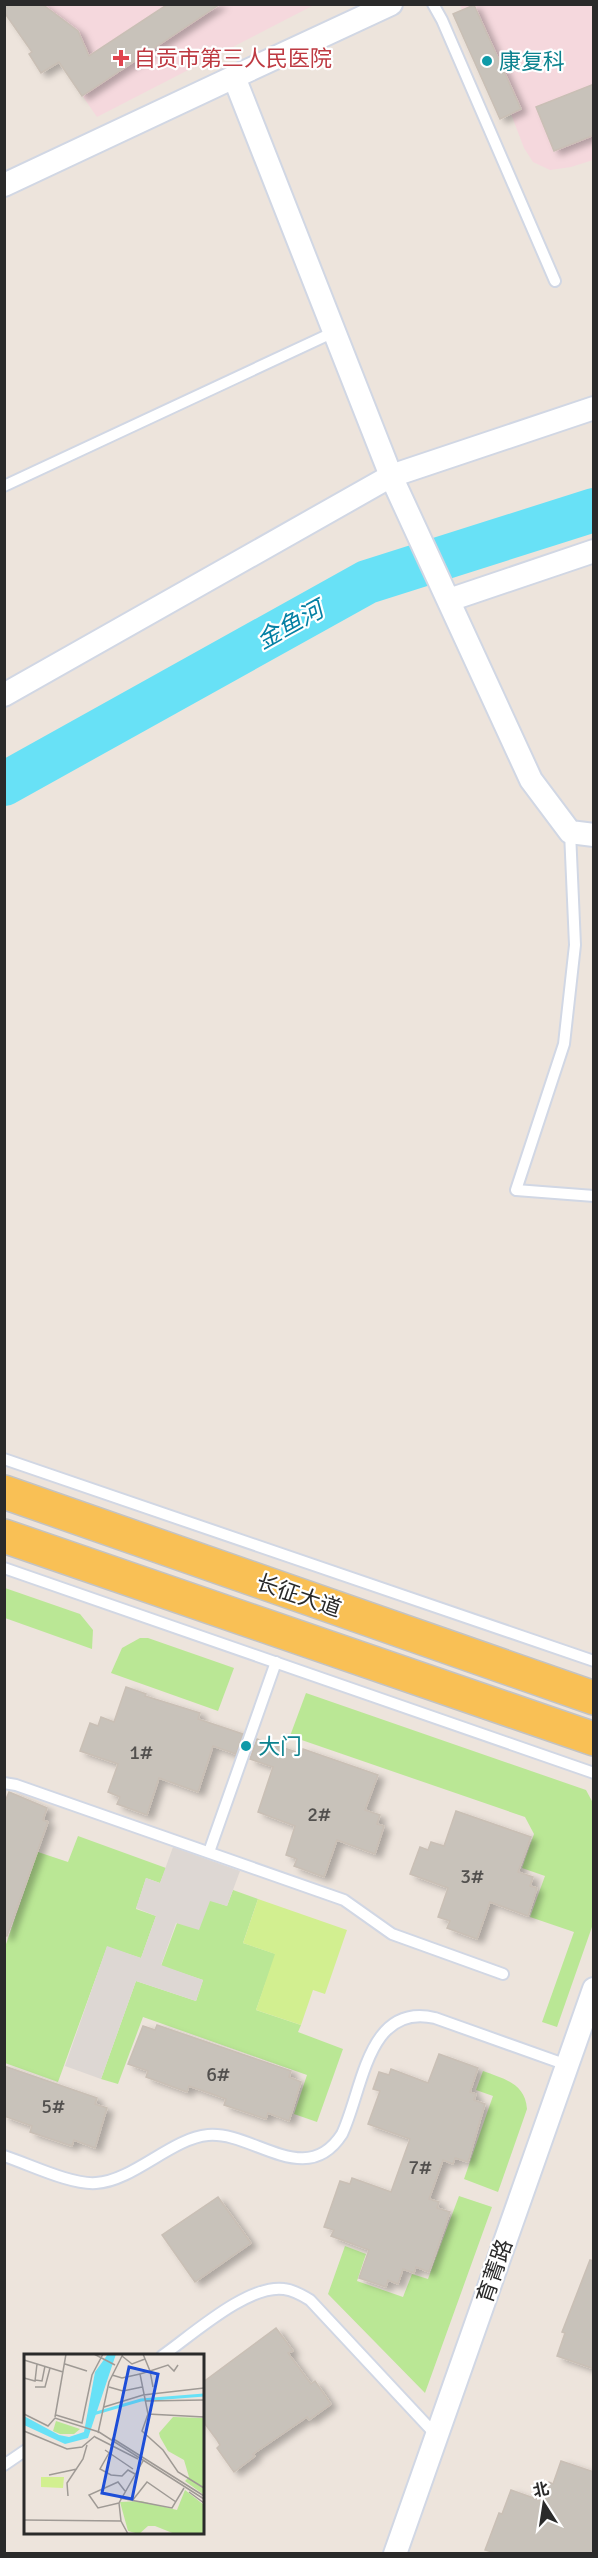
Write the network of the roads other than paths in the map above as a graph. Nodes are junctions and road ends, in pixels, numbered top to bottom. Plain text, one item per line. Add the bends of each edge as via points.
1 (391, 4) edge
2 (432, 4) edge
3 (234, 77) junction
4 (4, 185) edge
5 (555, 280) dead end
6 (334, 332) junction
7 (594, 408) edge
8 (391, 476) junction
9 (4, 486) edge
10 (594, 551) edge
11 (449, 600) junction
12 (4, 695) edge
13 (570, 832) junction
14 (594, 835) edge
15 (594, 1196) edge
16 (4, 1459) edge
17 (4, 1492) edge
18 (4, 1536) edge
19 (4, 1568) edge
20 (594, 1661) edge
21 (276, 1662) junction
22 (594, 1698) edge
23 (594, 1739) edge
24 (594, 1773) edge
25 (4, 1783) edge
26 (209, 1852) junction
27 (503, 1974) dead end
28 (594, 1989) edge
29 (567, 2065) junction
30 (4, 2156) edge
31 (163, 2354) edge
32 (436, 2435) junction
33 (24, 2451) edge
34 (4, 2465) edge
35 (395, 2553) edge

1 - 3 street
2 - 5 lane
3 - 4 street
3 - 6 street
6 - 8 street
6 - 9 lane
7 - 8 street
8 - 11 street
8 - 12 street
10 - 11 street
11 - 13 street via 531,780
13 - 14 street
13 - 15 lane via 575,945 564,1044 516,1190
16 - 20 lane
17 - 22 main road, 长征大道
18 - 23 main road, 长征大道
19 - 21 lane
21 - 24 lane
21 - 26 lane
25 - 26 lane
26 - 27 lane via 344,1900 392,1934
28 - 29 street, 育菁路
29 - 30 lane via 435,2018 415,2016 390,2025 378,2038 342,2134 337,2142 310,2158 292,2158 229,2137 209,2135 112,2180 95,2184
29 - 32 street, 育菁路
31 - 32 lane via 242,2300 257,2292 284,2289 310,2300
32 - 35 street, 育菁路
33 - 34 lane

